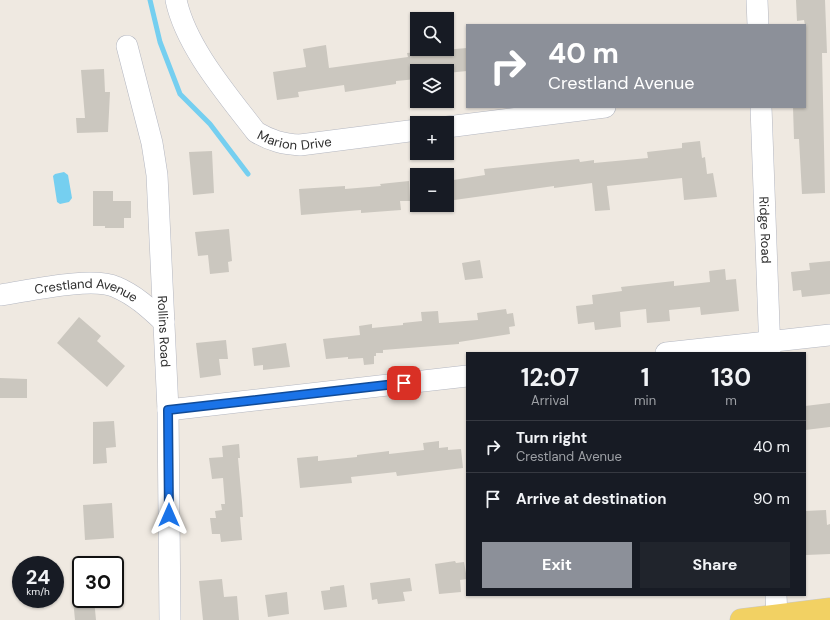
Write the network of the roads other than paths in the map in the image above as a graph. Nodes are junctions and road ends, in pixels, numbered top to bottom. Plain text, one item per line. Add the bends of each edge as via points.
1 (176, 0) edge
2 (757, 0) edge
3 (758, 24) edge
4 (127, 46) dead end
5 (597, 108) edge
6 (761, 108) edge
7 (454, 126) edge
8 (410, 131) edge
9 (0, 295) edge
10 (164, 322) junction
11 (830, 335) edge
12 (770, 347) edge
13 (683, 352) edge
14 (466, 376) edge
15 (168, 410) junction
16 (776, 605) edge
17 (830, 609) edge
18 (170, 620) edge
19 (741, 620) edge

1 - 8 street, Marion Drive via 192,44 256,132 271,141 300,145
2 - 3 street
4 - 10 street, Rollins Road via 152,143 157,175
5 - 7 street
6 - 12 street, Ridge Road
9 - 10 street, Crestland Avenue via 97,283 115,286 141,301
10 - 15 street, Rollins Road
11 - 12 street
12 - 13 street
14 - 15 street
15 - 18 street, Rollins Road
16 - 17 main road
16 - 19 main road

